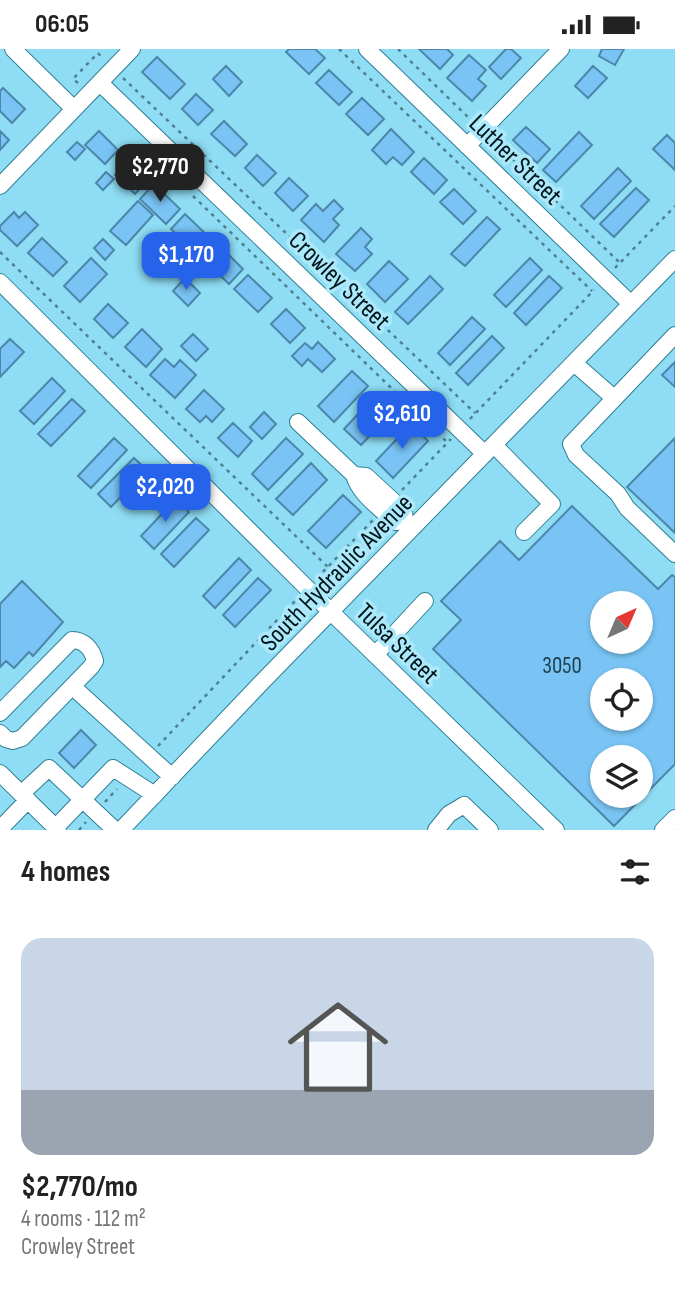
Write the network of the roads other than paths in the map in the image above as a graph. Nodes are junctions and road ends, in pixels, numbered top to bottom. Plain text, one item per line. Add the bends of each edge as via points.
1 (13, 49) edge
2 (132, 49) edge
3 (367, 49) edge
4 (561, 49) edge
5 (100, 90) junction
6 (75, 109) junction
7 (467, 146) junction
8 (0, 186) edge
9 (672, 268) edge
10 (0, 282) edge
11 (631, 304) junction
12 (675, 335) edge
13 (574, 363) junction
14 (614, 398) junction
15 (298, 422) dead end
16 (489, 449) junction
17 (409, 524) junction
18 (524, 532) dead end
19 (675, 554) edge
20 (425, 601) dead end
21 (331, 612) junction
22 (375, 655) junction
23 (73, 687) junction
24 (0, 713) edge
25 (0, 733) edge
26 (0, 773) edge
27 (172, 776) junction
28 (155, 795) junction
29 (25, 797) junction
30 (83, 799) junction
31 (675, 818) edge
32 (2, 829) edge
33 (57, 829) edge
34 (115, 830) edge
35 (121, 830) edge
36 (436, 830) edge
37 (490, 830) edge
38 (556, 830) edge
39 (663, 830) edge

1 - 6 street
2 - 5 street via 119,74
3 - 7 street, Luther Street
4 - 7 street
5 - 6 street
5 - 16 street, Crowley Street
6 - 8 street
7 - 11 street, Luther Street
9 - 11 street, South Hydraulic Avenue
10 - 21 street, Tulsa Street
11 - 13 street, South Hydraulic Avenue
12 - 14 street
13 - 14 street
13 - 16 street, South Hydraulic Avenue
14 - 19 street via 571,444 576,455
15 - 17 street via 354,475 366,476 404,511
16 - 17 street, South Hydraulic Avenue
16 - 18 street, Crowley Street via 552,503
17 - 21 street, South Hydraulic Avenue
20 - 22 street
21 - 22 street, Tulsa Street
21 - 27 street, South Hydraulic Avenue
22 - 38 street, Tulsa Street
23 - 24 street via 95,661 77,640 67,643
23 - 25 street via 18,741
23 - 27 street
26 - 29 street
27 - 28 street, South Hydraulic Avenue
28 - 30 street via 113,768
28 - 35 street, South Hydraulic Avenue
29 - 30 street via 48,768
29 - 32 street
29 - 33 street
30 - 33 street
30 - 34 street
31 - 39 street
36 - 37 street via 464,805

